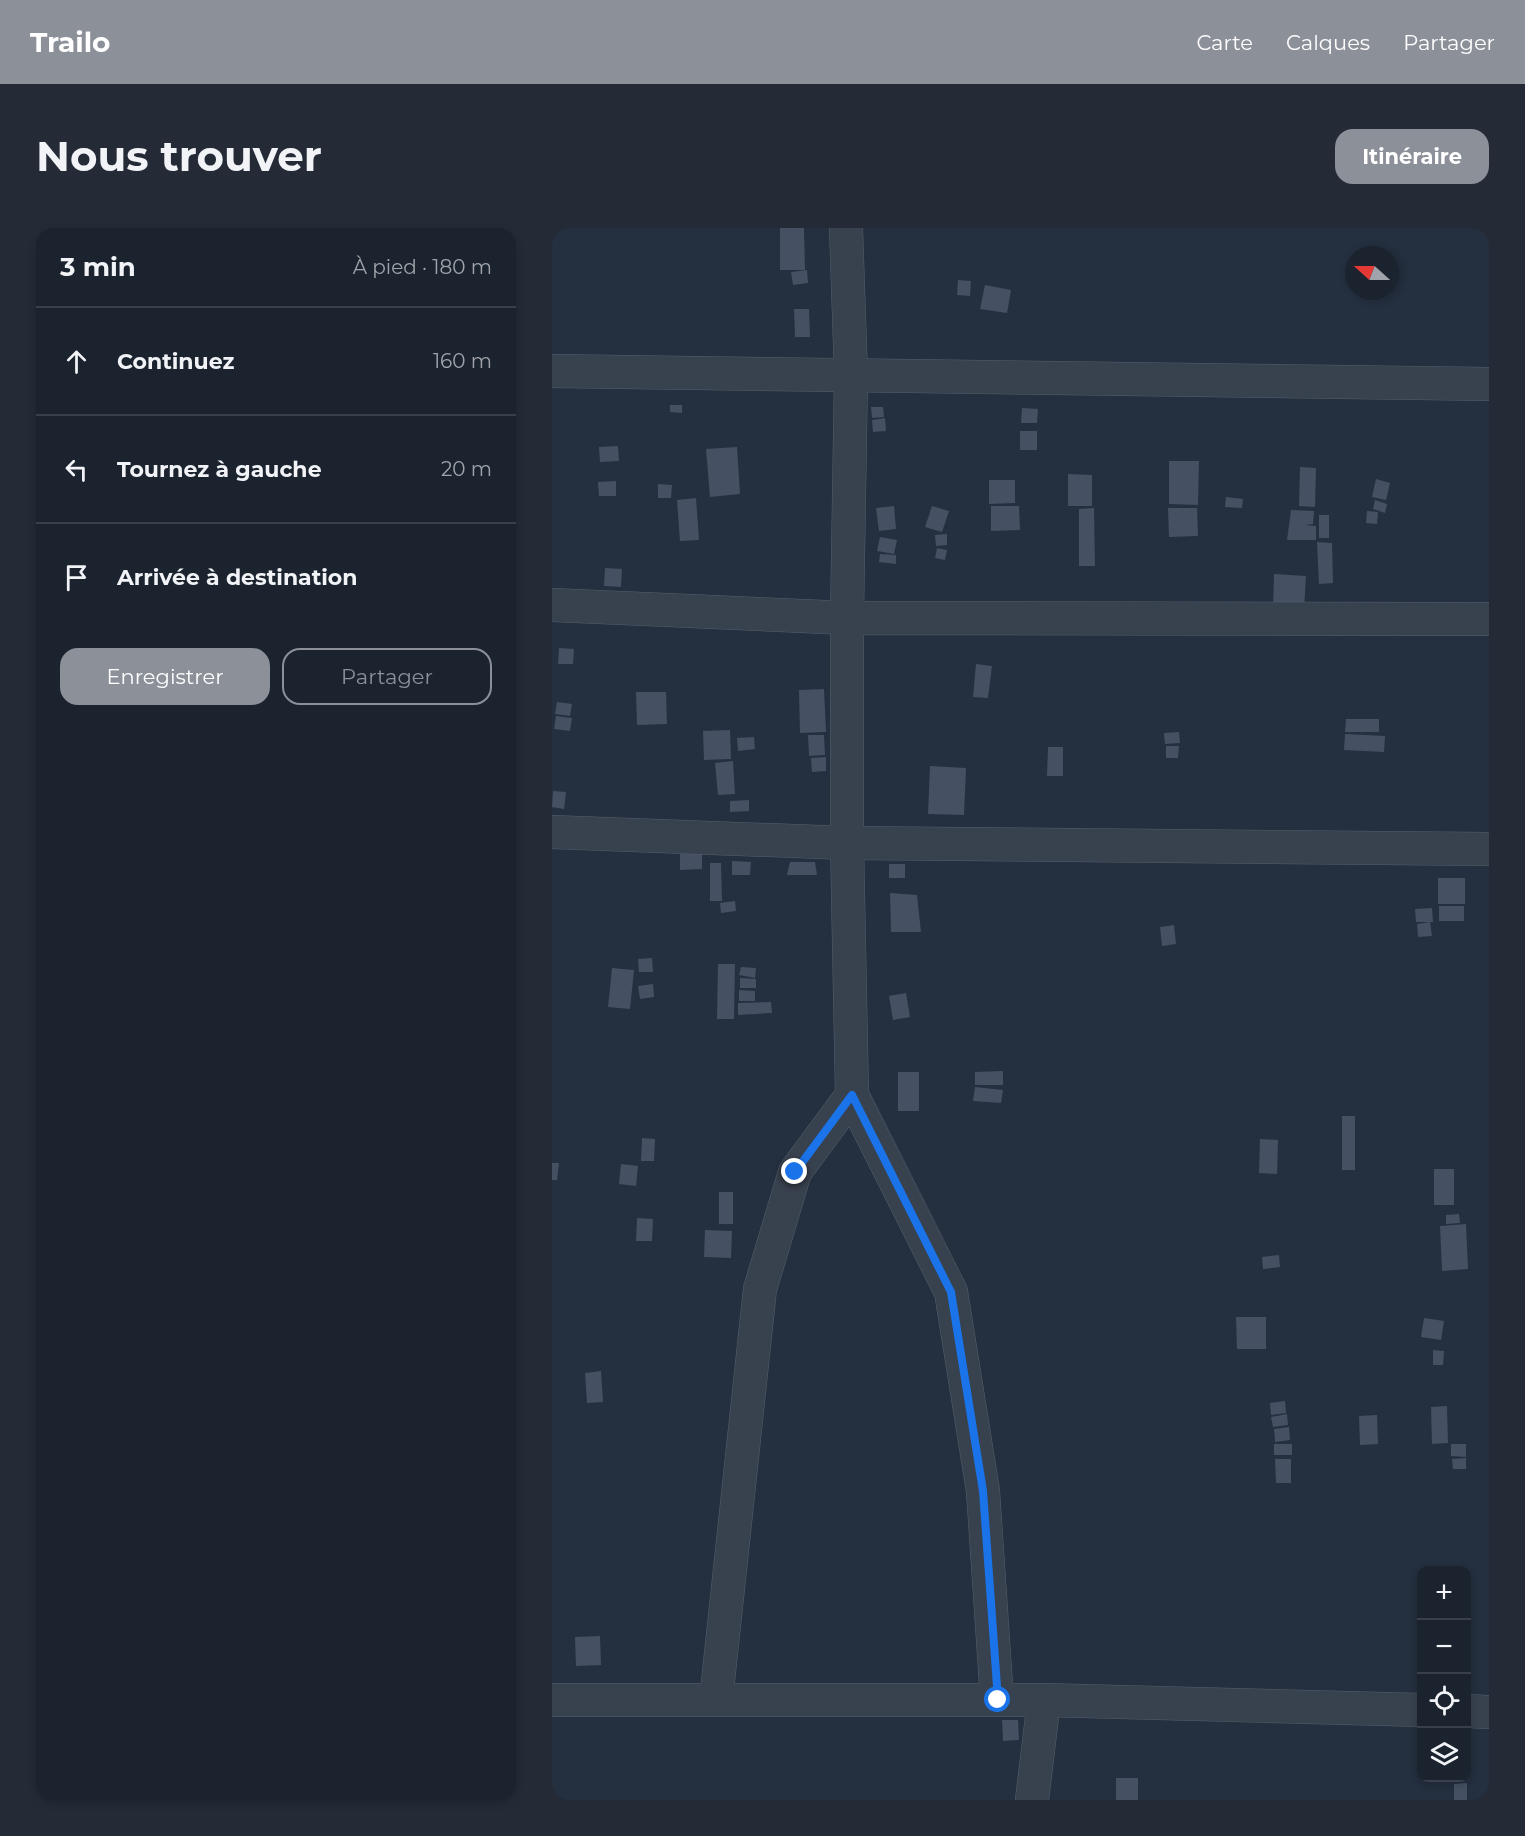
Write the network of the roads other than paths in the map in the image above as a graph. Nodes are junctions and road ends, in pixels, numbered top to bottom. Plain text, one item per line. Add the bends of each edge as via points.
1 (846, 228) edge
2 (552, 371) edge
3 (852, 375) junction
4 (1489, 384) edge
5 (552, 605) edge
6 (847, 618) junction
7 (1489, 619) edge
8 (552, 832) edge
9 (847, 843) junction
10 (1489, 849) edge
11 (852, 1095) junction
12 (552, 1700) edge
13 (716, 1700) junction
14 (998, 1700) junction
15 (1044, 1700) junction
16 (1417, 1710) edge
17 (1471, 1711) edge
18 (1489, 1712) edge
19 (1032, 1800) edge

1 - 3 street
2 - 3 street
3 - 4 street
3 - 6 street
5 - 6 street
6 - 7 street
6 - 9 street
8 - 9 street
9 - 10 street
9 - 11 street
11 - 13 street via 795,1172 760,1289
11 - 14 street via 951,1292 983,1491
12 - 13 street
13 - 14 street
14 - 15 street
15 - 16 street
15 - 19 street
17 - 18 street

